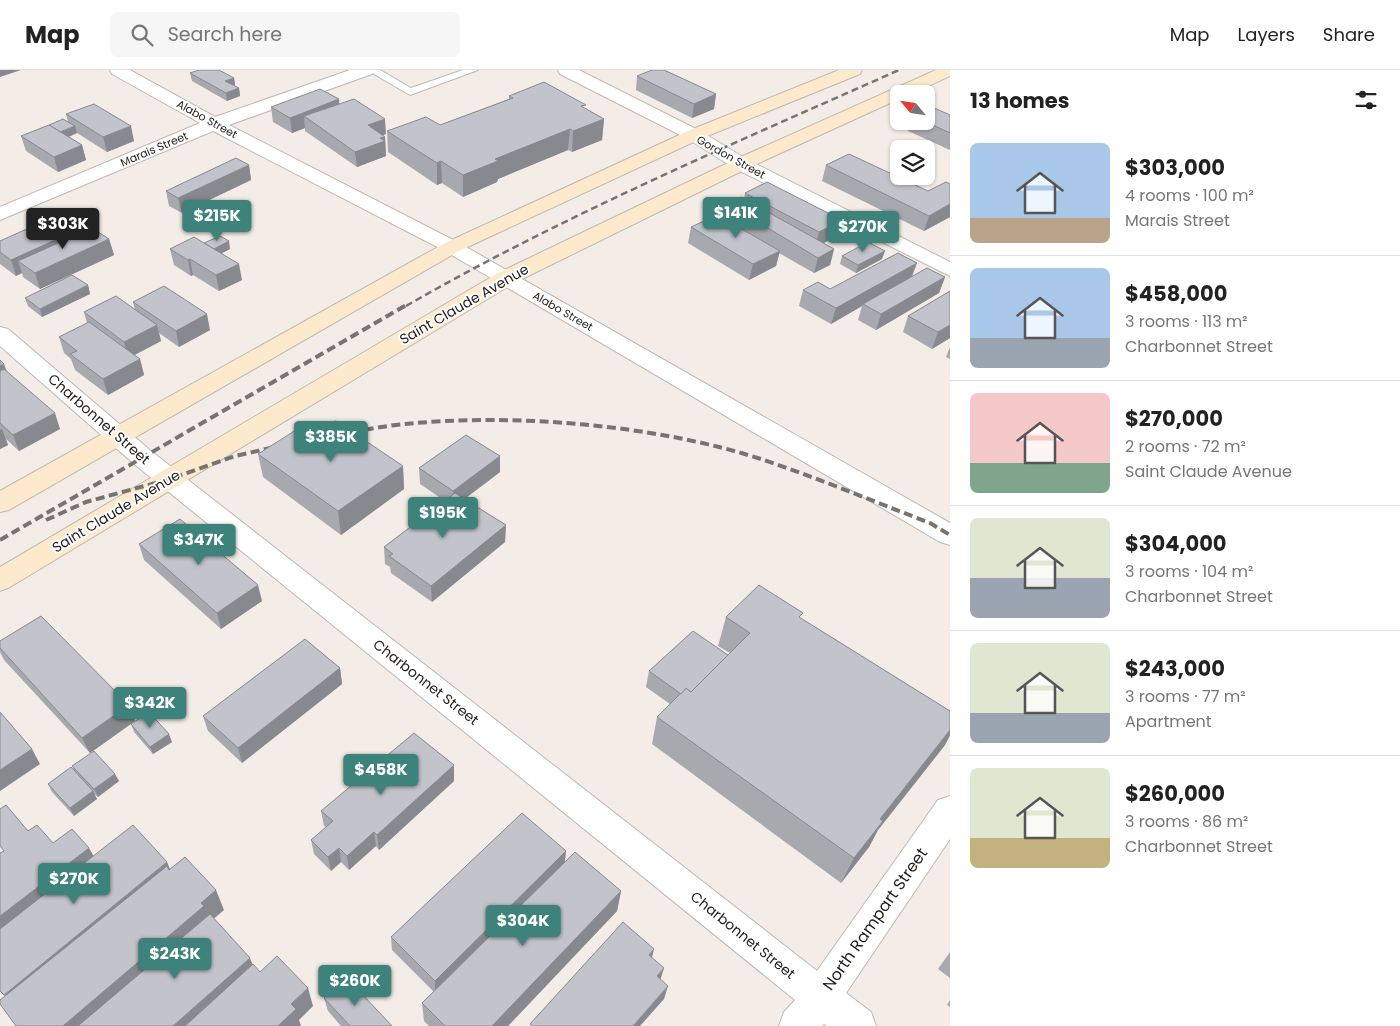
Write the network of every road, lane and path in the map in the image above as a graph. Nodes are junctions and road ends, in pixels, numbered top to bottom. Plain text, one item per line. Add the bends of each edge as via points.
1 (118, 70) edge
2 (366, 70) edge
3 (372, 70) edge
4 (474, 70) edge
5 (566, 70) edge
6 (854, 70) edge
7 (950, 70) edge
8 (214, 124) junction
9 (694, 135) junction
10 (741, 164) junction
11 (0, 214) edge
12 (452, 247) junction
13 (950, 270) edge
14 (506, 278) junction
15 (0, 334) edge
16 (120, 437) junction
17 (170, 479) junction
18 (0, 503) edge
19 (950, 534) edge
20 (0, 580) edge
21 (950, 811) edge
22 (821, 997) junction
23 (798, 1026) edge
24 (857, 1026) edge

1 - 8 street, Alabo Street
2 - 8 street, Marais Street
3 - 4 lane via 410,92
5 - 9 street, Gordon Street
6 - 9 main road
7 - 10 main road, Saint Claude Avenue
8 - 11 street, Marais Street
8 - 12 street, Alabo Street
9 - 10 street, Gordon Street
9 - 12 main road
10 - 13 street, Gordon Street
10 - 14 main road, Saint Claude Avenue
12 - 14 street, Alabo Street
12 - 16 main road
14 - 17 main road, Saint Claude Avenue
14 - 19 street, Alabo Street
15 - 16 street, Charbonnet Street
16 - 17 street, Charbonnet Street
16 - 18 main road
17 - 20 main road, Saint Claude Avenue
17 - 22 street, Charbonnet Street
21 - 22 street, North Rampart Street
22 - 23 street, North Rampart Street
22 - 24 street, Charbonnet Street

